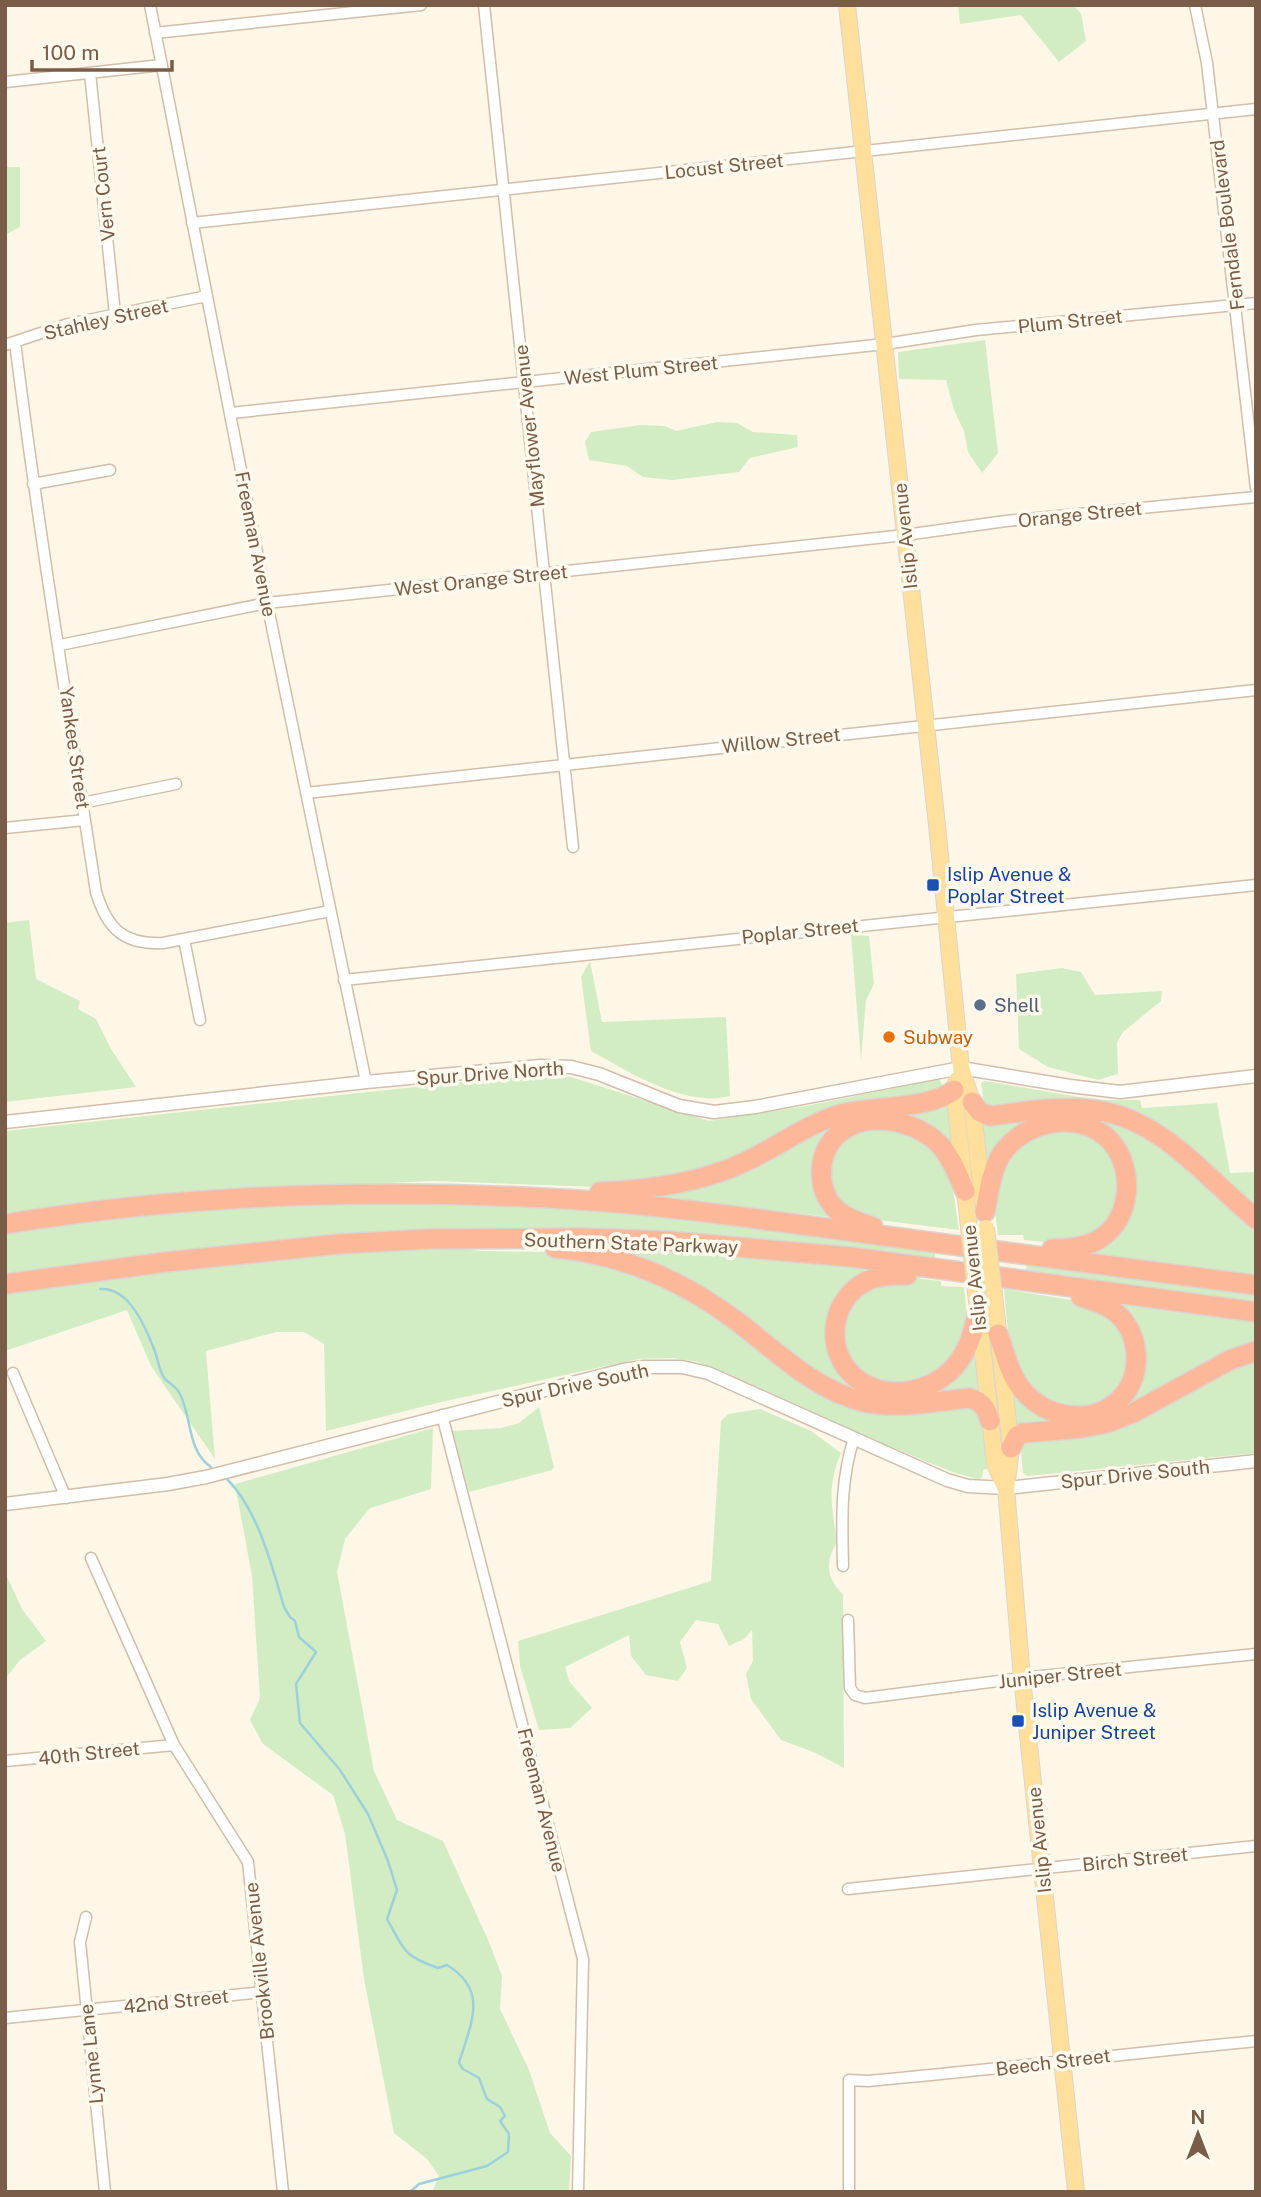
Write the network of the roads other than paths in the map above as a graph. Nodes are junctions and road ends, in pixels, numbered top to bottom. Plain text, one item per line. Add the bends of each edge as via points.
1 (150, 5) edge
2 (421, 5) edge
3 (484, 5) edge
4 (847, 5) edge
5 (1195, 5) edge
6 (155, 33) junction
7 (162, 65) junction
8 (90, 74) junction
9 (5, 82) edge
10 (1256, 109) edge
11 (1213, 113) junction
12 (863, 151) junction
13 (503, 190) junction
14 (192, 223) junction
15 (207, 296) junction
16 (1256, 303) edge
17 (1236, 304) junction
18 (115, 314) junction
19 (10, 343) edge
20 (885, 344) junction
21 (524, 382) junction
22 (230, 413) junction
23 (110, 470) dead end
24 (33, 484) junction
25 (1256, 488) edge
26 (1256, 497) edge
27 (905, 535) junction
28 (544, 573) junction
29 (267, 603) junction
30 (60, 645) junction
31 (1256, 690) edge
32 (925, 725) junction
33 (566, 763) junction
34 (176, 784) dead end
35 (306, 793) junction
36 (82, 803) junction
37 (85, 820) junction
38 (5, 828) edge
39 (573, 847) dead end
40 (1256, 885) edge
41 (330, 911) junction
42 (947, 916) junction
43 (184, 939) junction
44 (344, 980) junction
45 (200, 1020) dead end
46 (961, 1068) junction
47 (1256, 1076) edge
48 (366, 1082) junction
49 (954, 1090) junction
50 (972, 1102) junction
51 (5, 1122) edge
52 (965, 1191) junction
53 (500, 1196) junction
54 (980, 1219) junction
55 (1256, 1219) edge
56 (5, 1224) edge
57 (429, 1239) junction
58 (910, 1239) junction
59 (999, 1251) junction
60 (957, 1273) junction
61 (5, 1284) edge
62 (1040, 1284) junction
63 (1256, 1285) edge
64 (978, 1311) junction
65 (1256, 1312) edge
66 (998, 1334) junction
67 (1256, 1351) edge
68 (13, 1373) dead end
69 (442, 1415) junction
70 (990, 1421) junction
71 (854, 1438) junction
72 (1011, 1448) junction
73 (1256, 1461) edge
74 (1006, 1488) junction
75 (66, 1498) junction
76 (5, 1504) edge
77 (92, 1558) dead end
78 (843, 1566) dead end
79 (848, 1620) dead end
80 (1256, 1654) edge
81 (1022, 1678) junction
82 (174, 1745) junction
83 (5, 1761) edge
84 (1256, 1846) edge
85 (1042, 1868) junction
86 (848, 1889) dead end
87 (86, 1917) dead end
88 (263, 1992) junction
89 (86, 2010) junction
90 (5, 2018) edge
91 (1256, 2041) edge
92 (1062, 2061) junction
93 (105, 2192) edge
94 (283, 2192) edge
95 (578, 2192) edge
96 (849, 2192) edge
97 (1076, 2192) edge

1 - 6 street, Freeman Avenue
2 - 6 street
3 - 13 street, Mayflower Avenue
4 - 12 main road, Islip Avenue
5 - 11 street, Ferndale Boulevard
6 - 7 street, Freeman Avenue
7 - 8 street
7 - 14 street, Freeman Avenue
8 - 9 street
8 - 18 street, Vern Court
10 - 11 street, Locust Street
11 - 12 street, Locust Street
11 - 17 street, Ferndale Boulevard
12 - 13 street, Locust Street
12 - 20 main road, Islip Avenue
13 - 14 street, Locust Street
13 - 21 street, Mayflower Avenue
14 - 15 street, Freeman Avenue
15 - 18 street, Stahley Street
15 - 22 street, Freeman Avenue
16 - 17 street, Plum Street
17 - 20 street, Plum Street via 976,330
17 - 25 street, Ferndale Boulevard
18 - 19 street, Stahley Street
19 - 24 street, Yankee Street
20 - 21 street, West Plum Street
20 - 27 main road, Islip Avenue
21 - 22 street, West Plum Street
21 - 28 street, Mayflower Avenue
22 - 29 street, Freeman Avenue
23 - 24 street
24 - 30 street, Yankee Street
26 - 27 street, Orange Street
27 - 28 street, West Orange Street
27 - 32 main road, Islip Avenue
28 - 29 street, West Orange Street
28 - 33 street, Mayflower Avenue
29 - 30 street, West Orange Street
29 - 35 street, Freeman Avenue
30 - 36 street, Yankee Street
31 - 32 street, Willow Street
32 - 33 street, Willow Street
32 - 42 main road, Islip Avenue
33 - 35 street, Willow Street
33 - 39 street, Mayflower Avenue
34 - 36 street
35 - 41 street, Freeman Avenue
36 - 37 street, Yankee Street
37 - 38 street
37 - 43 street, Yankee Street via 96,892 107,922 130,939 148,944
40 - 42 street, Poplar Street
41 - 43 street, Yankee Street
41 - 44 street, Freeman Avenue
42 - 44 street, Poplar Street
42 - 46 main road, Islip Avenue
43 - 45 street
44 - 48 street, Freeman Avenue
46 - 47 street, Spur Drive North via 1120,1092
46 - 48 street, Spur Drive North via 714,1112 679,1106 599,1074 559,1066
46 - 49 main road, Islip Avenue
46 - 50 main road, Islip Avenue
48 - 51 street, Spur Drive North
49 - 52 main road, Islip Avenue
49 - 53 highway via 935,1101 838,1115 744,1163 705,1177 620,1191
50 - 54 main road, Islip Avenue
50 - 55 highway via 990,1116 1057,1108 1118,1115 1174,1145
52 - 54 main road, Islip Avenue
52 - 58 highway via 941,1145 908,1124 868,1122 835,1137 822,1168 828,1199 853,1220
53 - 56 highway, Southern State Parkway via 234,1200
53 - 58 highway, Southern State Parkway via 649,1206
54 - 59 highway via 993,1171 1014,1140 1046,1123 1065,1121 1086,1125 1115,1147 1127,1181 1121,1215 1111,1229 1076,1248
54 - 64 main road, Islip Avenue, bridge
54 - 66 main road, Islip Avenue, bridge
57 - 60 highway, Southern State Parkway via 669,1241 839,1256
57 - 61 highway, Southern State Parkway via 257,1251
57 - 70 highway via 559,1248 634,1265 701,1297 811,1378 843,1396 896,1405 970,1398 985,1407
58 - 59 highway, Southern State Parkway
59 - 63 highway, Southern State Parkway
60 - 62 highway, Southern State Parkway
60 - 64 highway via 867,1281 842,1303 834,1336 837,1353 860,1382 879,1390 914,1391 932,1384 958,1363
62 - 65 highway, Southern State Parkway
62 - 66 highway via 1092,1300 1122,1318 1136,1349 1136,1367 1121,1398 1088,1415 1052,1412 1037,1404 1013,1377
64 - 70 main road, Islip Avenue
66 - 72 main road, Islip Avenue
67 - 72 highway via 1133,1413 1082,1428 1023,1433
68 - 75 street
69 - 71 street, Spur Drive South via 623,1370 682,1367 727,1380
69 - 75 street, Spur Drive South via 206,1477
69 - 95 street, Freeman Avenue via 583,1959
70 - 74 main road, Islip Avenue via 995,1464
71 - 74 street, Spur Drive South via 947,1480
71 - 78 street via 842,1497
72 - 74 main road, Islip Avenue
73 - 74 street, Spur Drive South
74 - 81 main road, Islip Avenue
75 - 76 street, Spur Drive South
77 - 82 street, Brookville Avenue
79 - 81 street, Juniper Street via 850,1688 855,1695 865,1698
80 - 81 street, Juniper Street
81 - 85 main road, Islip Avenue
82 - 83 street, 40th Street
82 - 88 street, Brookville Avenue via 248,1862
84 - 85 street, Birch Street
85 - 86 street, Birch Street
85 - 92 main road, Islip Avenue
87 - 89 street, Lynne Lane via 80,1942
88 - 89 street, 42nd Street
88 - 94 street, Brookville Avenue
89 - 90 street, 42nd Street
89 - 93 street, Lynne Lane
91 - 92 street, Beech Street
92 - 96 street, Beech Street via 849,2080
92 - 97 main road, Islip Avenue

